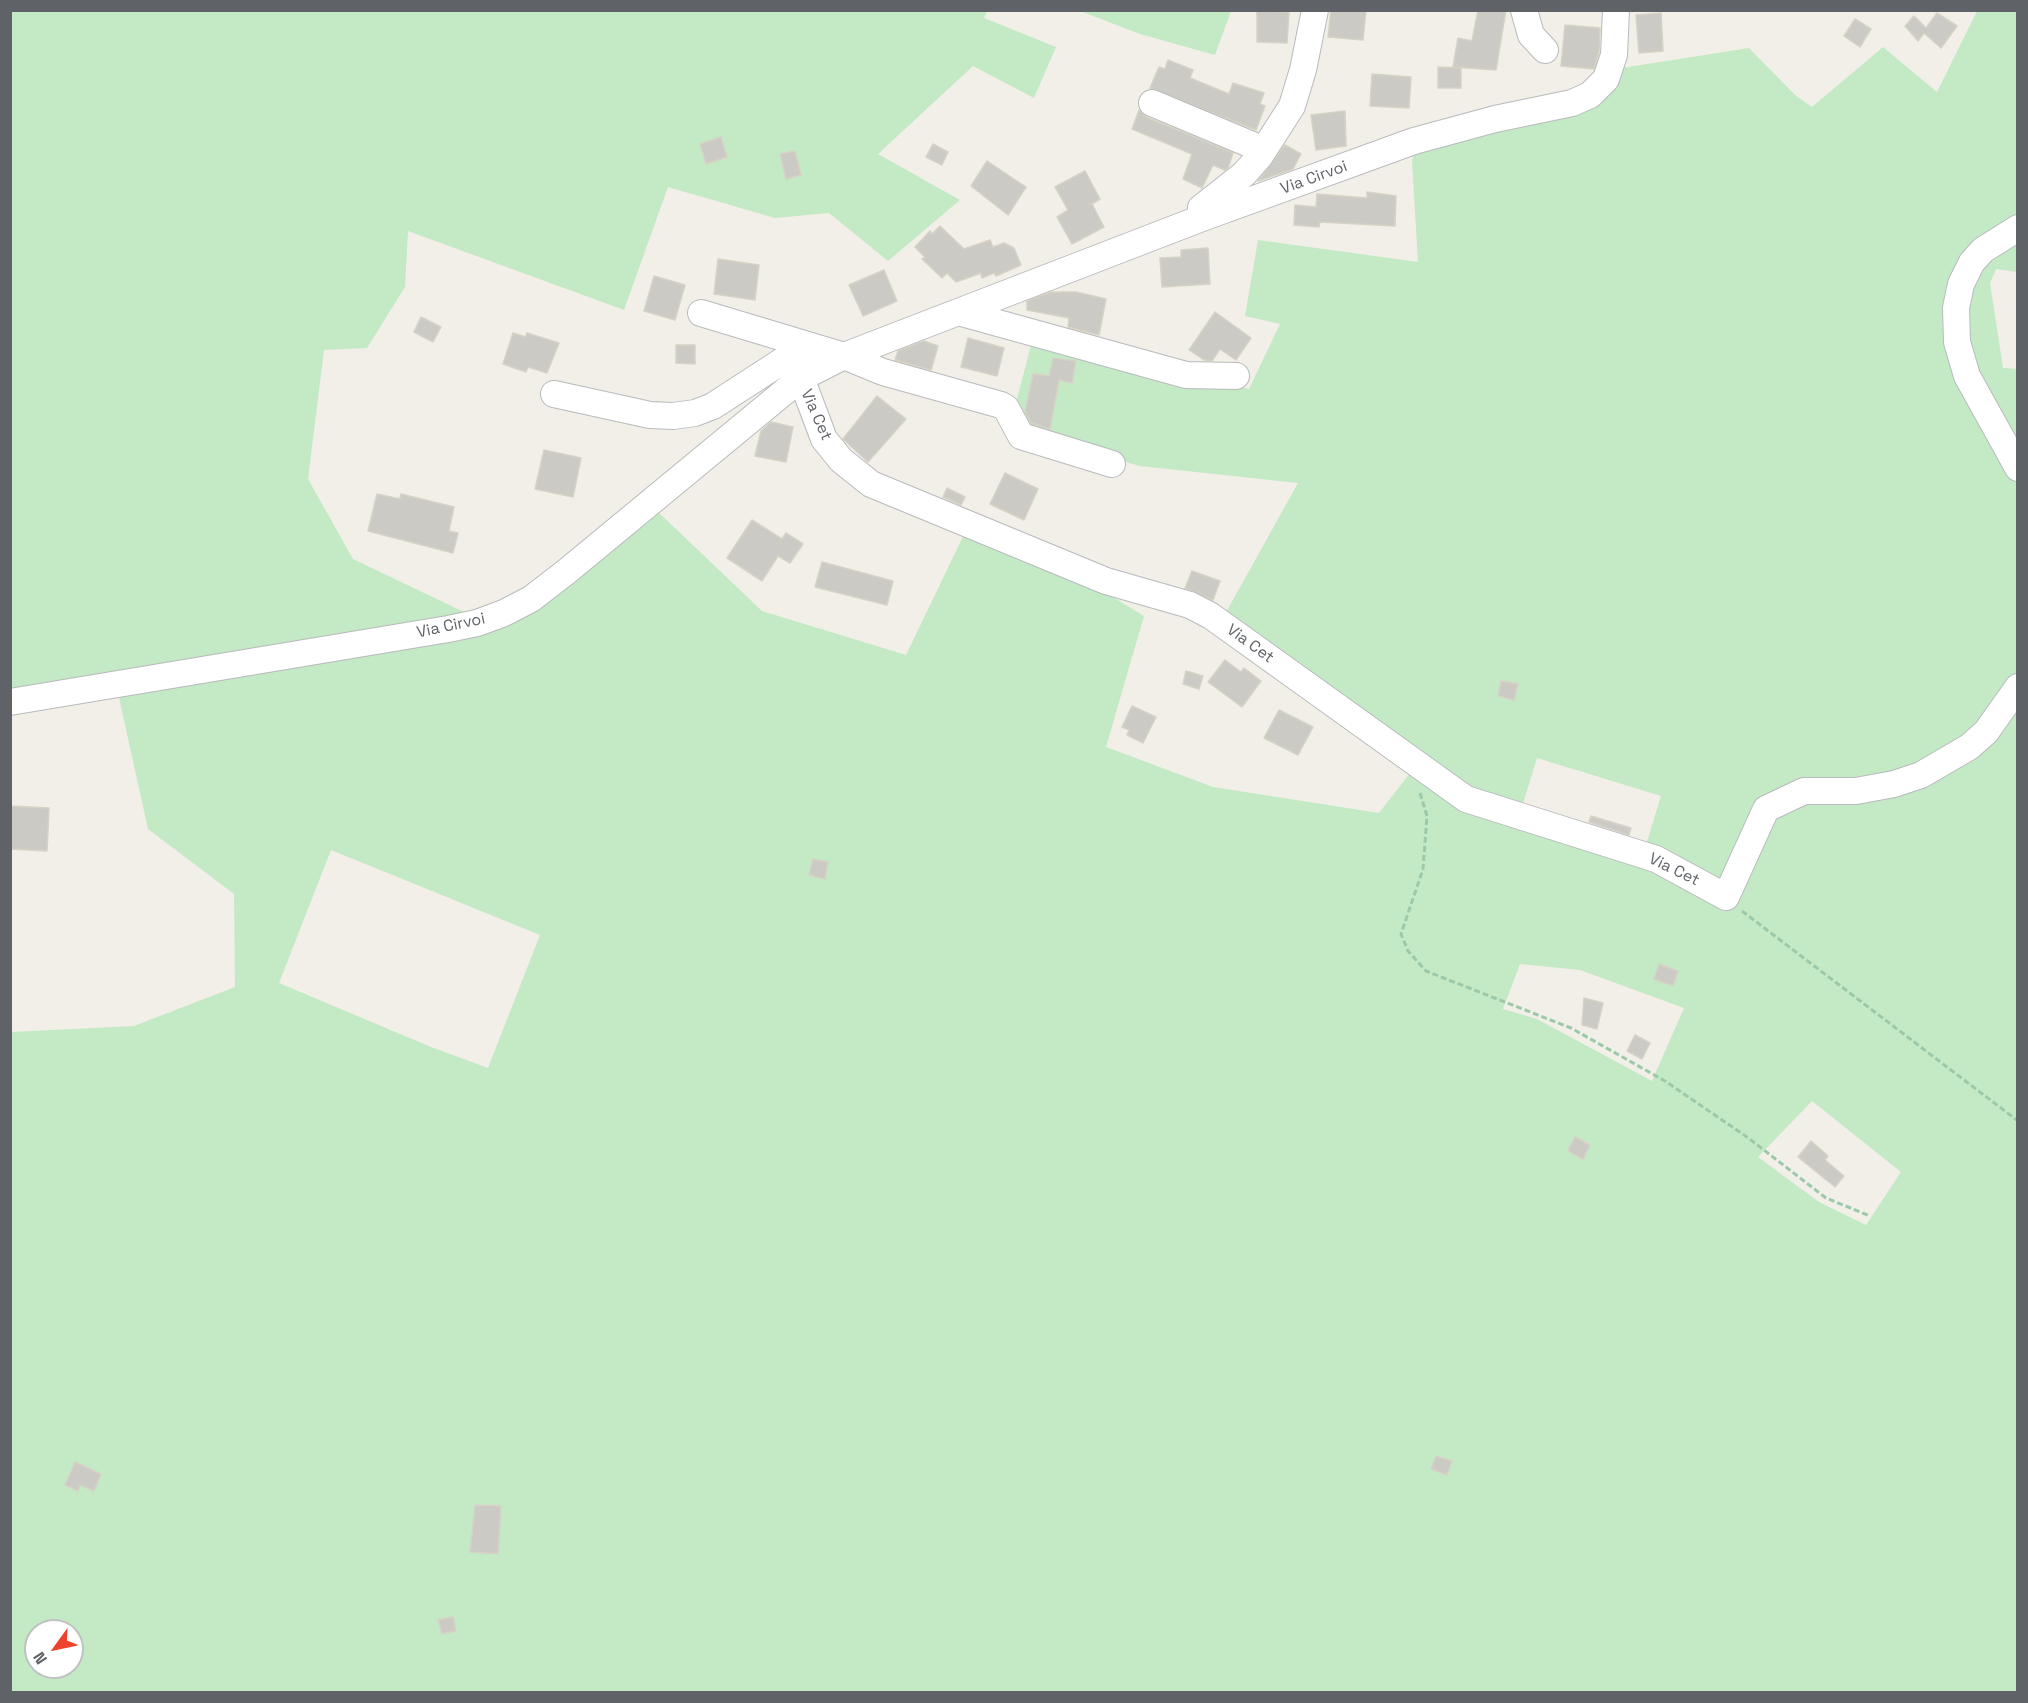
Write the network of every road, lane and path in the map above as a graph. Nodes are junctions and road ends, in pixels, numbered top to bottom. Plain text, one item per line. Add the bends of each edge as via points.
1 (1315, 10) edge
2 (1524, 10) edge
3 (1616, 10) edge
4 (1545, 50) dead end
5 (1152, 103) dead end
6 (1264, 150) junction
7 (1202, 218) junction
8 (2018, 228) edge
9 (958, 312) junction
10 (701, 314) dead end
11 (807, 345) junction
12 (844, 356) junction
13 (1236, 376) dead end
14 (801, 378) junction
15 (554, 394) dead end
16 (1112, 464) dead end
17 (2018, 468) edge
18 (2018, 687) edge
19 (10, 702) edge
20 (1410, 760) junction
21 (1726, 897) junction
22 (2018, 1121) edge
23 (1870, 1216) dead end

1 - 6 street via 1292,106
2 - 4 street via 1531,35
3 - 7 street, Via Cirvoi via 1614,55 1606,79 1590,95 1572,103 1495,118 1414,141
5 - 6 street
6 - 7 street via 1244,174 1201,207
7 - 9 street, Via Cirvoi
8 - 17 street via 1983,250 1972,262 1961,284 1956,308 1957,342 1967,375
9 - 12 street, Via Cirvoi
9 - 13 street via 1186,375
10 - 11 street
11 - 12 street
11 - 15 street via 713,406 695,413 650,415
12 - 14 street, Via Cirvoi
12 - 16 street via 883,372 1001,405 1021,436
14 - 19 street, Via Cirvoi via 566,572 531,599 504,613 448,629
14 - 20 street, Via Cet via 824,439 871,484 1106,581 1190,605 1211,616
18 - 21 street via 1986,732 1969,747 1921,775 1856,791 1803,791 1766,809
20 - 21 street, Via Cet via 1466,799 1656,859
20 - 23 path via 1427,816 1423,869 1401,934 1407,951 1426,971 1571,1028 1665,1081 1827,1198
21 - 22 path

